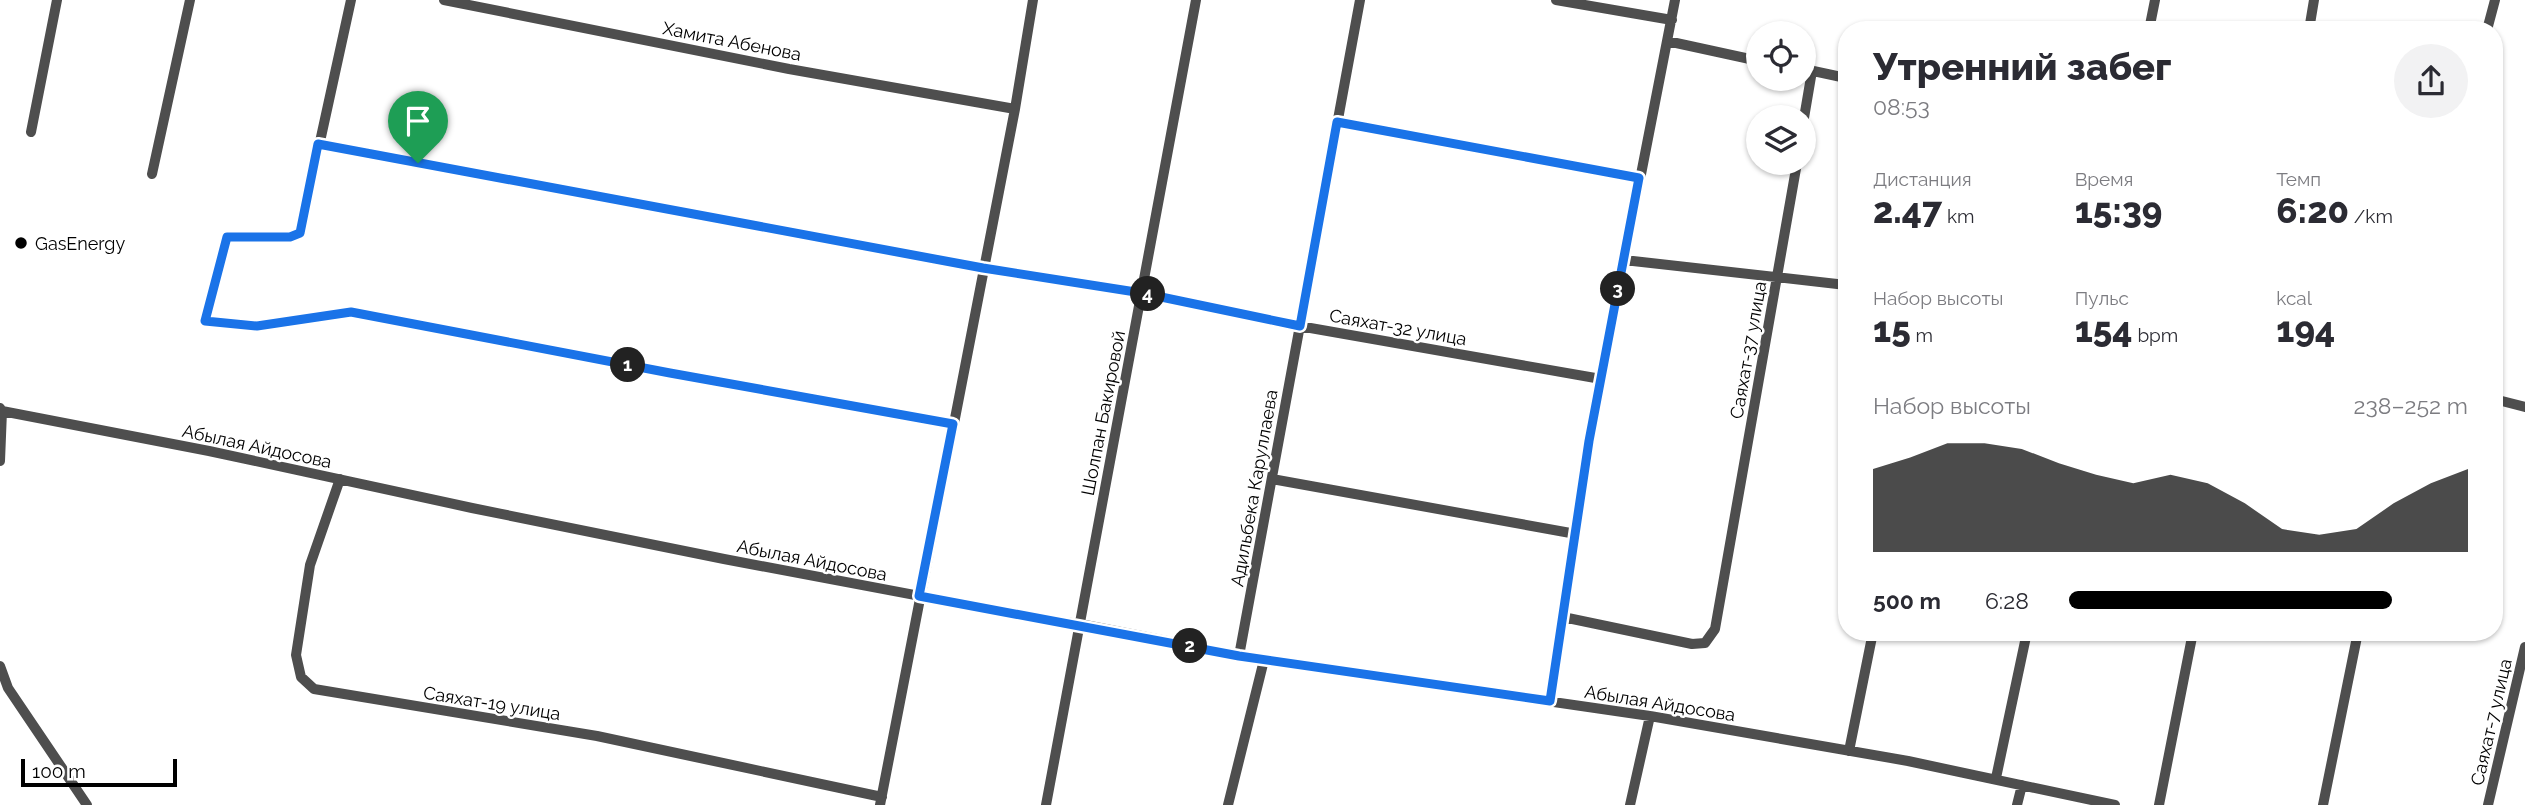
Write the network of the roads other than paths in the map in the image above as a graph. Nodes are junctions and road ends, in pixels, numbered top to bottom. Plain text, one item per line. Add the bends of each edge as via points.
1 (57, 0) edge
2 (190, 0) edge
3 (351, 0) edge
4 (444, 0) edge
5 (1033, 0) edge
6 (1196, 0) edge
7 (1360, 0) edge
8 (1556, 0) edge
9 (1675, 0) edge
10 (2155, 0) edge
11 (2314, 0) edge
12 (2494, 0) edge
13 (1672, 20) junction
14 (2151, 21) edge
15 (2310, 21) edge
16 (2489, 21) edge
17 (1667, 41) junction
18 (1746, 58) edge
19 (1816, 72) edge
20 (1838, 76) edge
21 (1015, 109) junction
22 (1337, 122) junction
23 (31, 132) dead end
24 (318, 144) junction
25 (152, 174) dead end
26 (1795, 175) edge
27 (1639, 178) junction
28 (1624, 260) junction
29 (983, 268) junction
30 (1777, 277) junction
31 (1838, 284) edge
32 (1142, 293) junction
33 (1300, 326) junction
34 (1601, 379) junction
35 (2503, 401) edge
36 (2525, 407) edge
37 (1, 409) edge
38 (953, 424) junction
39 (0, 461) edge
40 (1272, 479) junction
41 (340, 480) junction
42 (1576, 534) junction
43 (919, 596) junction
44 (1563, 617) junction
45 (1080, 624) junction
46 (1871, 641) edge
47 (2025, 641) edge
48 (2191, 641) edge
49 (2356, 641) edge
50 (2525, 647) edge
51 (1239, 656) junction
52 (1264, 660) junction
53 (0, 666) edge
54 (1550, 701) junction
55 (1650, 716) junction
56 (1849, 751) junction
57 (1996, 778) junction
58 (2022, 785) junction
59 (881, 801) edge
60 (87, 805) edge
61 (1046, 805) edge
62 (1228, 805) edge
63 (1630, 805) edge
64 (2017, 805) edge
65 (2115, 805) edge
66 (2159, 805) edge
67 (2323, 805) edge
68 (2488, 805) edge

1 - 23 street
2 - 25 street
3 - 24 street
4 - 21 street, Хамита Абенова
5 - 21 street
6 - 32 street, Шолпан Бакировой
7 - 22 street, Адильбека Каруллаева
8 - 13 street
9 - 13 street
10 - 14 street
11 - 15 street
12 - 16 street
13 - 17 street
17 - 18 street
17 - 27 street
19 - 20 street
21 - 29 street
22 - 27 street
22 - 33 street, Адильбека Каруллаева
24 - 29 street, Саяхат-32 улица
24 - 38 street via 300,233 227,237 205,321 257,326 351,312
26 - 30 street, Саяхат-37 улица
27 - 28 street
28 - 30 street
28 - 34 street
29 - 32 street, Саяхат-32 улица
29 - 38 street
30 - 31 street
30 - 44 street, Саяхат-37 улица via 1715,629 1705,643 1692,644
32 - 33 street, Саяхат-32 улица
32 - 45 street, Шолпан Бакировой
33 - 34 street, Саяхат-32 улица
33 - 40 street, Адильбека Каруллаева
34 - 42 street
35 - 36 street
37 - 39 street
37 - 41 street, Абылая Айдосова
38 - 43 street
40 - 42 street
40 - 51 street, Адильбека Каруллаева
41 - 43 street, Абылая Айдосова
41 - 59 street, Саяхат-19 улица via 310,565 296,655 301,677 314,690 597,736
42 - 44 street
43 - 45 street, Абылая Айдосова
43 - 59 street
44 - 54 street
45 - 51 street, Абылая Айдосова
45 - 61 street, Шолпан Бакировой
46 - 56 street
47 - 57 street
48 - 66 street
49 - 67 street
50 - 68 street, Саяхат-7 улица
51 - 52 street, Абылая Айдосова
52 - 54 street, Абылая Айдосова
52 - 62 street
53 - 60 street via 9,688
54 - 55 street, Абылая Айдосова
55 - 56 street, Абылая Айдосова
55 - 63 street
56 - 57 street, Абылая Айдосова
57 - 58 street, Абылая Айдосова
58 - 64 street
58 - 65 street, Абылая Айдосова

